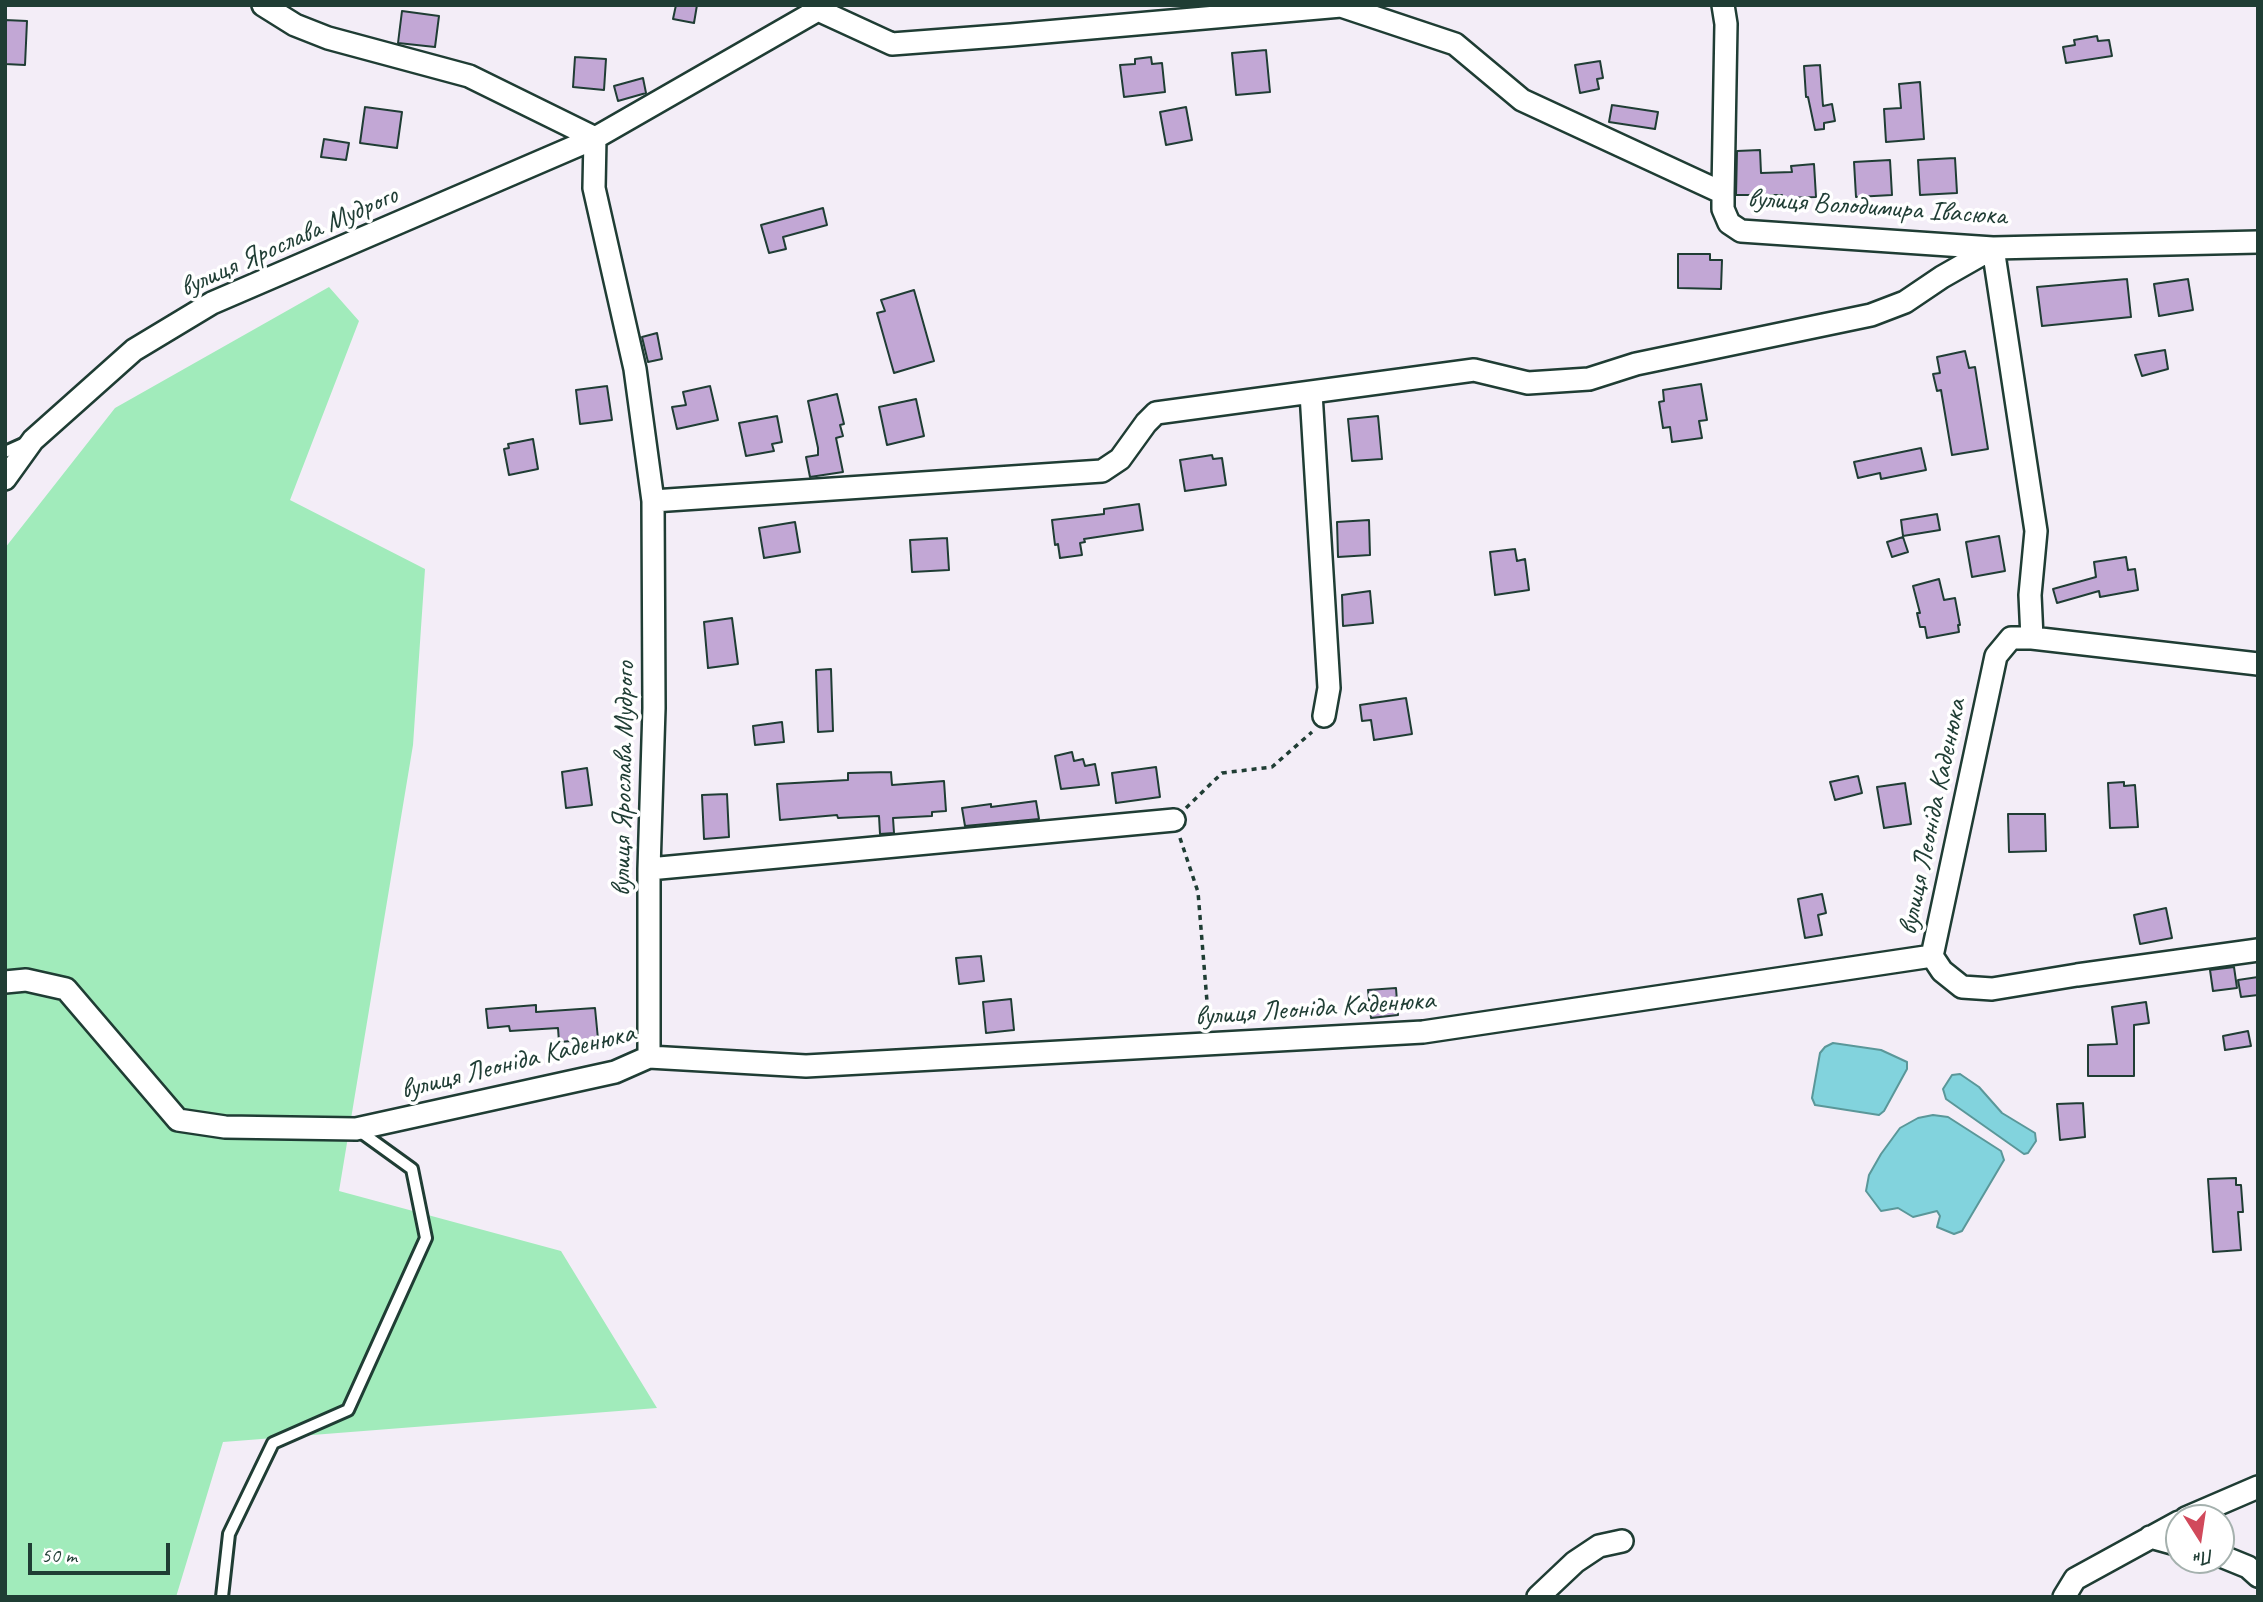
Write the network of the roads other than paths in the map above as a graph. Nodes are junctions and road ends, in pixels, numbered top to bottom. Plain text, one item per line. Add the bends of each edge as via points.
1 (263, 5) edge
2 (1723, 5) edge
3 (820, 8) edge
4 (595, 138) junction
5 (1723, 193) junction
6 (2258, 242) edge
7 (1993, 248) junction
8 (1311, 393) junction
9 (33, 440) junction
10 (5, 452) edge
11 (5, 479) edge
12 (653, 501) junction
13 (2032, 638) junction
14 (2258, 664) edge
15 (1324, 716) road end
16 (1174, 820) road end
17 (649, 869) junction
18 (2258, 950) edge
19 (1932, 956) junction
20 (5, 982) edge
21 (649, 1057) junction
22 (356, 1129) junction
23 (2258, 1487) edge
24 (2219, 1504) edge
25 (2165, 1529) edge
26 (2150, 1537) junction
27 (1622, 1541) dead end
28 (2165, 1541) edge
29 (2235, 1562) edge
30 (2258, 1576) edge
31 (222, 1597) edge
32 (1538, 1597) edge
33 (2064, 1597) edge

1 - 4 street via 328,38 468,76
2 - 5 street
3 - 4 street, вулиця Ярослава Мудрого
3 - 5 street, вулиця Володимира Івасюка via 892,44 1341,6 1455,44 1522,100
4 - 9 street, вулиця Ярослава Мудрого via 212,303 134,350
4 - 12 street, вулиця Ярослава Мудрого via 594,188 635,369
5 - 7 street, вулиця Володимира Івасюка via 1723,209 1741,231
6 - 7 street, вулиця Володимира Івасюка
7 - 8 street via 1905,302 1871,315 1636,364 1589,379 1528,383 1474,370
7 - 13 street via 2035,531
8 - 12 street via 1156,413 1120,459 1102,471
8 - 15 street via 1329,688
9 - 10 lane
9 - 11 street, вулиця Ярослава Мудрого
12 - 17 street, вулиця Ярослава Мудрого
13 - 14 street, вулиця Леоніда Каденюка
13 - 19 street, вулиця Леоніда Каденюка via 2011,638 1996,656
16 - 17 street
17 - 21 street, вулиця Ярослава Мудрого
18 - 19 street via 1992,989 1962,986 1942,971
19 - 21 street, вулиця Леоніда Каденюка via 1423,1032 806,1066
20 - 22 street, вулиця Леоніда Каденюка via 26,980 66,989 178,1120 225,1127
21 - 22 street, вулиця Леоніда Каденюка via 615,1072
22 - 31 lane via 412,1169 426,1238 348,1410 273,1443 229,1534
23 - 24 street
25 - 26 street
26 - 28 street
26 - 33 street via 2074,1579
27 - 32 street via 1599,1546
29 - 30 street

